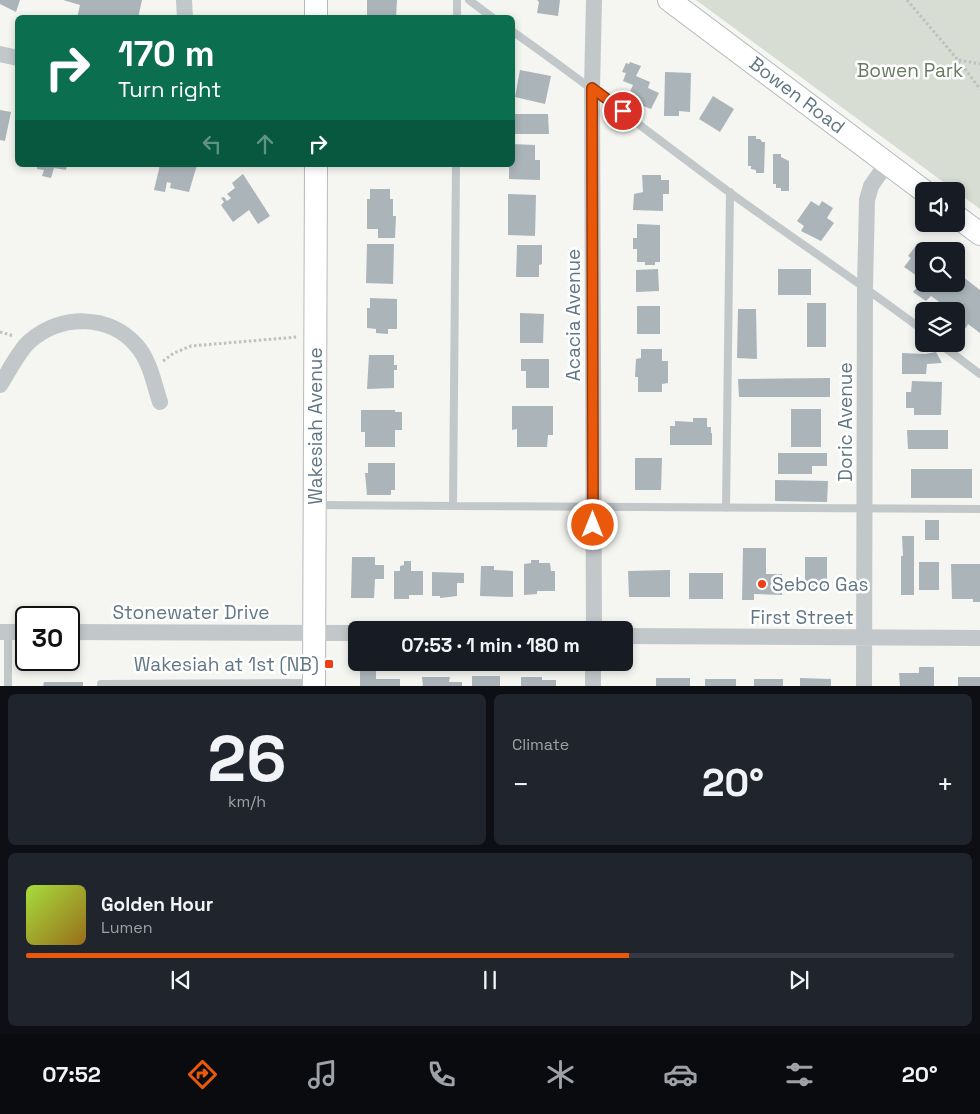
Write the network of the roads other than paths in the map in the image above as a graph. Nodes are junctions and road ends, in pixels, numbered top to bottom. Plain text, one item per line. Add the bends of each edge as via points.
1 (184, 0) edge
2 (316, 0) edge
3 (457, 0) edge
4 (468, 0) edge
5 (594, 0) edge
6 (669, 0) edge
7 (185, 15) edge
8 (316, 15) edge
9 (456, 15) edge
10 (489, 15) edge
11 (515, 33) edge
12 (0, 54) edge
13 (15, 57) edge
14 (592, 88) junction
15 (887, 163) junction
16 (316, 167) edge
17 (456, 167) edge
18 (915, 184) edge
19 (730, 192) junction
20 (965, 223) edge
21 (980, 234) edge
22 (865, 287) junction
23 (915, 325) edge
24 (951, 352) edge
25 (980, 374) edge
26 (0, 385) edge
27 (160, 402) dead end
28 (315, 505) junction
29 (453, 506) junction
30 (593, 507) junction
31 (726, 508) junction
32 (865, 508) junction
33 (980, 509) edge
34 (594, 621) edge
35 (4, 632) edge
36 (80, 632) edge
37 (314, 633) junction
38 (348, 633) edge
39 (633, 636) edge
40 (864, 637) junction
41 (980, 638) edge
42 (593, 671) edge
43 (314, 685) edge
44 (8, 686) edge
45 (101, 686) edge
46 (593, 686) edge
47 (864, 686) edge

1 - 7 street
2 - 8 main road
3 - 9 lane
4 - 10 lane
5 - 14 street, Acacia Avenue
6 - 15 main road, Bowen Road
11 - 14 lane
12 - 13 street
14 - 19 lane
14 - 30 street, Acacia Avenue
15 - 18 main road, Bowen Road
15 - 22 street, Doric Avenue via 868,193
16 - 28 main road, Wakesiah Avenue
17 - 29 lane
19 - 22 lane
19 - 31 lane
20 - 21 main road
22 - 23 lane
22 - 32 street, Doric Avenue
24 - 25 lane
26 - 27 street via 29,341 52,327 74,321 100,322 122,331 138,347 150,370
28 - 29 lane
28 - 37 main road, Wakesiah Avenue
29 - 30 lane
30 - 31 lane
30 - 34 street, Acacia Avenue
31 - 32 lane
32 - 33 lane
32 - 40 street, Doric Avenue
35 - 44 lane
36 - 37 street, Stonewater Drive
37 - 38 street
37 - 43 main road, Wakesiah Avenue
39 - 40 street, First Street
40 - 41 street, First Street
40 - 47 street, Doric Avenue
42 - 46 street
43 - 45 lane

